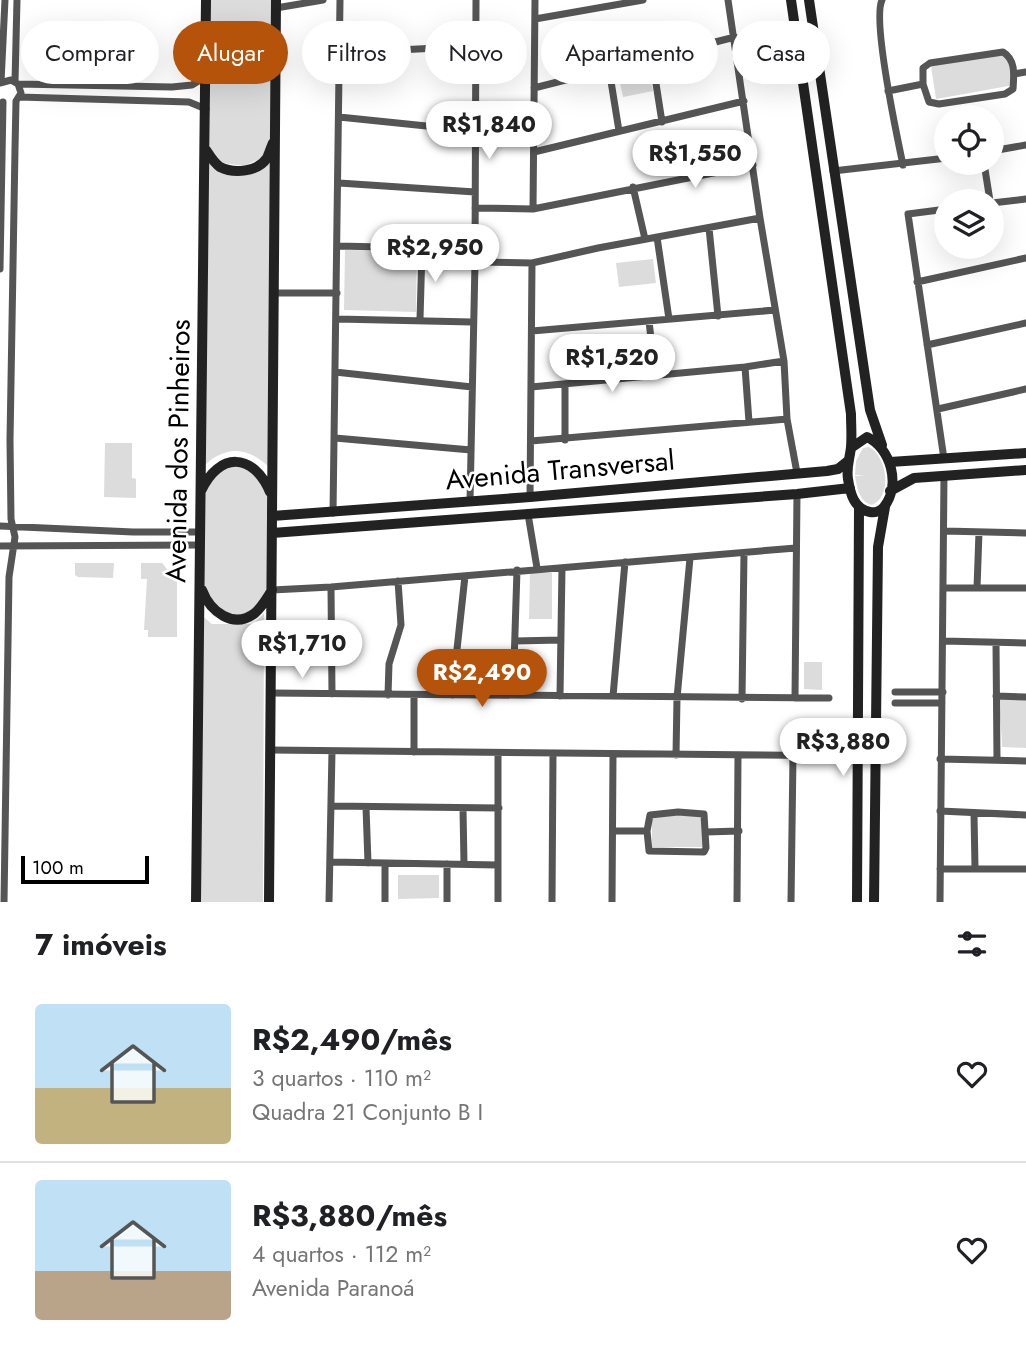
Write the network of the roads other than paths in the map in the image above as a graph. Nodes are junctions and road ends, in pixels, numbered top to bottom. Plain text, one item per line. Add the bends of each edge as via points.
1 (5, 0) edge
2 (17, 0) edge
3 (206, 0) edge
4 (323, 0) edge
5 (340, 0) edge
6 (476, 0) edge
7 (535, 0) edge
8 (643, 0) edge
9 (728, 0) edge
10 (882, 0) edge
11 (809, 2) edge
12 (276, 4) edge
13 (792, 4) edge
14 (535, 19) junction
15 (206, 21) edge
16 (340, 21) edge
17 (476, 21) edge
18 (732, 21) edge
19 (1026, 72) edge
20 (1014, 74) junction
21 (1, 83) edge
22 (17, 83) junction
23 (194, 84) edge
24 (205, 84) edge
25 (339, 84) edge
26 (476, 84) edge
27 (550, 84) edge
28 (611, 84) edge
29 (656, 84) edge
30 (742, 84) edge
31 (923, 84) junction
32 (534, 88) junction
33 (888, 91) junction
34 (18, 99) junction
35 (1, 100) edge
36 (744, 101) junction
37 (207, 109) junction
38 (339, 117) junction
39 (662, 122) junction
40 (475, 131) junction
41 (619, 131) junction
42 (275, 136) junction
43 (206, 138) junction
44 (1026, 145) edge
45 (1004, 149) edge
46 (831, 151) junction
47 (534, 152) junction
48 (813, 152) junction
49 (934, 160) edge
50 (753, 165) junction
51 (903, 165) junction
52 (833, 171) junction
53 (339, 183) junction
54 (633, 187) junction
55 (1, 190) edge
56 (14, 190) junction
57 (475, 192) junction
58 (1026, 199) edge
59 (1004, 201) edge
60 (475, 208) junction
61 (533, 209) junction
62 (934, 211) edge
63 (760, 218) junction
64 (824, 218) junction
65 (841, 218) junction
66 (709, 228) junction
67 (657, 237) junction
68 (645, 239) junction
69 (337, 246) junction
70 (422, 248) junction
71 (475, 249) junction
72 (1026, 258) edge
73 (475, 262) junction
74 (532, 262) junction
75 (0, 269) edge
76 (917, 282) junction
77 (274, 293) junction
78 (337, 293) junction
79 (775, 310) junction
80 (718, 316) junction
81 (337, 318) junction
82 (419, 319) junction
83 (669, 319) junction
84 (649, 321) junction
85 (472, 322) junction
86 (1026, 323) edge
87 (533, 331) junction
88 (927, 345) junction
89 (784, 361) junction
90 (745, 367) junction
91 (335, 372) junction
92 (655, 375) junction
93 (565, 385) junction
94 (472, 387) junction
95 (531, 387) junction
96 (1026, 389) edge
97 (938, 409) junction
98 (787, 419) junction
99 (749, 422) junction
100 (335, 438) junction
101 (0, 440) edge
102 (10, 440) junction
103 (565, 440) junction
104 (531, 441) junction
105 (851, 448) junction
106 (884, 449) junction
107 (471, 450) junction
108 (1026, 453) edge
109 (1007, 454) junction
110 (944, 459) junction
111 (848, 461) junction
112 (890, 462) junction
113 (1026, 470) edge
114 (1007, 471) junction
115 (797, 473) junction
116 (944, 475) junction
117 (697, 482) junction
118 (674, 485) junction
119 (850, 488) junction
120 (890, 491) junction
121 (797, 494) junction
122 (199, 496) junction
123 (530, 497) junction
124 (273, 499) junction
125 (454, 501) junction
126 (470, 501) junction
127 (700, 501) junction
128 (676, 502) junction
129 (423, 504) junction
130 (884, 506) junction
131 (859, 508) junction
132 (333, 513) junction
133 (527, 514) junction
134 (272, 516) junction
135 (455, 520) junction
136 (427, 523) junction
137 (0, 526) edge
138 (13, 527) junction
139 (944, 531) junction
140 (199, 532) junction
141 (979, 532) junction
142 (272, 533) junction
143 (1026, 533) edge
144 (13, 545) junction
145 (200, 545) junction
146 (0, 546) edge
147 (796, 548) junction
148 (744, 552) junction
149 (690, 558) junction
150 (625, 562) junction
151 (537, 568) junction
152 (562, 568) junction
153 (517, 570) junction
154 (465, 576) junction
155 (398, 581) junction
156 (199, 583) junction
157 (331, 587) junction
158 (943, 588) junction
159 (977, 588) junction
160 (1026, 588) edge
161 (272, 590) junction
162 (0, 636) edge
163 (9, 636) junction
164 (561, 640) junction
165 (515, 641) junction
166 (943, 641) junction
167 (996, 643) junction
168 (1026, 643) edge
169 (895, 692) dead end
170 (943, 692) junction
171 (271, 694) junction
172 (332, 694) junction
173 (388, 695) junction
174 (452, 695) junction
175 (513, 695) junction
176 (414, 696) junction
177 (560, 696) junction
178 (612, 696) junction
179 (996, 696) junction
180 (1026, 696) edge
181 (677, 698) junction
182 (795, 698) junction
183 (829, 698) dead end
184 (742, 699) junction
185 (942, 703) junction
186 (895, 704) dead end
187 (270, 750) junction
188 (332, 751) junction
189 (414, 752) junction
190 (498, 754) junction
191 (553, 754) junction
192 (613, 755) junction
193 (676, 755) junction
194 (738, 755) junction
195 (793, 755) junction
196 (859, 756) junction
197 (940, 759) junction
198 (997, 760) junction
199 (1026, 761) edge
200 (331, 806) junction
201 (366, 807) junction
202 (463, 808) junction
203 (499, 808) junction
204 (940, 811) junction
205 (974, 814) junction
206 (1026, 815) edge
207 (613, 831) junction
208 (647, 831) junction
209 (739, 831) junction
210 (706, 832) junction
211 (875, 836) junction
212 (859, 837) junction
213 (331, 862) junction
214 (368, 863) junction
215 (385, 863) junction
216 (447, 864) junction
217 (464, 864) junction
218 (498, 864) junction
219 (857, 865) junction
220 (874, 868) junction
221 (975, 868) junction
222 (940, 869) junction
223 (1026, 869) edge
224 (2, 887) edge
225 (4, 902) edge
226 (196, 902) edge
227 (269, 902) edge
228 (329, 902) edge
229 (384, 902) edge
230 (447, 902) edge
231 (498, 902) edge
232 (552, 902) edge
233 (612, 902) edge
234 (737, 902) edge
235 (791, 902) edge
236 (857, 902) edge
237 (874, 902) edge
238 (940, 902) edge

1 - 21 street
2 - 22 street
3 - 15 street, Avenida dos Pinheiros
4 - 12 street
5 - 16 street
6 - 17 street
7 - 14 street
8 - 14 street
9 - 18 street
10 - 33 street via 879,14
11 - 13 street
11 - 46 street
12 - 42 street
13 - 48 street
14 - 32 street
19 - 20 street
20 - 31 street via 1013,89 1005,94 939,104 929,102
20 - 31 street via 1010,56 1003,52 930,63 921,71
21 - 22 street
22 - 23 street
22 - 34 street
24 - 37 street, Avenida dos Pinheiros
25 - 38 street
26 - 40 street
27 - 32 street
28 - 41 street
29 - 39 street
30 - 36 street
31 - 33 street
32 - 47 street
33 - 51 street
34 - 35 street
34 - 37 street via 189,102
34 - 56 street
35 - 55 street
36 - 39 street
36 - 50 street
37 - 43 street, Avenida dos Pinheiros
38 - 40 street
38 - 53 street
39 - 41 street
40 - 57 street
41 - 47 street
42 - 43 street via 267,159 246,171 214,162 206,151
42 - 77 street
43 - 122 street, Avenida dos Pinheiros
44 - 45 street
46 - 48 street via 826,156
46 - 52 street
47 - 61 street
48 - 64 street
49 - 51 street
50 - 54 street
50 - 63 street
51 - 52 street
52 - 65 street
53 - 57 street
53 - 69 street
54 - 61 street
54 - 68 street
55 - 56 street
55 - 75 street
56 - 102 street
57 - 60 street
58 - 59 street
60 - 61 street
60 - 71 street
62 - 76 street via 908,214
63 - 66 street
63 - 79 street
64 - 65 street
64 - 105 street via 851,414
65 - 106 street via 870,410
66 - 67 street
66 - 80 street
67 - 68 street
67 - 83 street
68 - 74 street
69 - 70 street
69 - 78 street
70 - 71 street
70 - 82 street
71 - 73 street
72 - 76 street
73 - 74 street
73 - 85 street
74 - 87 street
76 - 88 street
77 - 78 street
77 - 124 street
78 - 81 street
79 - 80 street
79 - 89 street
80 - 83 street
81 - 82 street
81 - 91 street
82 - 85 street
83 - 84 street
84 - 87 street
84 - 92 street
85 - 94 street
86 - 88 street
87 - 95 street
88 - 97 street
89 - 90 street
89 - 98 street
90 - 92 street
90 - 99 street
91 - 94 street
91 - 100 street
92 - 93 street
93 - 95 street
93 - 103 street
94 - 107 street
95 - 104 street
96 - 97 street
97 - 110 street
98 - 99 street
98 - 115 street
99 - 103 street
100 - 107 street
100 - 132 street
101 - 102 street
102 - 138 street
103 - 104 street
104 - 123 street
105 - 106 street via 867,437
105 - 111 street
106 - 112 street
107 - 126 street
108 - 109 street
109 - 110 street
109 - 114 street via 1017,460 1015,469
110 - 112 street
111 - 115 street, Avenida Transversal via 838,469
111 - 119 street
112 - 120 street
113 - 114 street
114 - 116 street
115 - 117 street, Avenida Transversal
116 - 120 street via 914,478
116 - 139 street
117 - 118 street, Avenida Transversal
117 - 127 street via 692,490
118 - 123 street, Avenida Transversal
118 - 128 street via 680,491
119 - 121 street, Avenida Transversal
119 - 131 street
120 - 130 street
121 - 127 street, Avenida Transversal
121 - 147 street
122 - 124 street via 216,468 238,462 259,472
122 - 140 street, Avenida dos Pinheiros
123 - 126 street, Avenida Transversal
124 - 134 street
125 - 126 street, Avenida Transversal
125 - 129 street, Avenida Transversal
125 - 135 street via 444,507 444,515
127 - 128 street, Avenida Transversal
128 - 133 street, Avenida Transversal
129 - 132 street, Avenida Transversal
129 - 136 street via 432,509
130 - 131 street via 874,513
130 - 211 street via 878,547
131 - 196 street
132 - 134 street, Avenida Transversal
133 - 135 street, Avenida Transversal
133 - 151 street
134 - 142 street
135 - 136 street, Avenida Transversal
136 - 142 street, Avenida Transversal
137 - 138 street
138 - 140 street
138 - 144 street
139 - 141 street
139 - 158 street
140 - 145 street, Avenida dos Pinheiros
141 - 143 street
141 - 159 street
142 - 161 street
144 - 145 street
144 - 146 street
144 - 163 street
145 - 156 street, Avenida dos Pinheiros
147 - 148 street
147 - 182 street
148 - 149 street
148 - 184 street
149 - 150 street
149 - 181 street
150 - 152 street
150 - 178 street
151 - 152 street
151 - 153 street
152 - 164 street
153 - 154 street
153 - 165 street
154 - 155 street
154 - 174 street
155 - 157 street
155 - 173 street via 401,625 389,664
156 - 161 street via 212,609 233,619 255,613
156 - 226 street, Avenida dos Pinheiros
157 - 161 street
157 - 172 street
158 - 159 street
158 - 166 street
159 - 160 street
161 - 171 street
162 - 163 street
163 - 224 street
164 - 165 street
164 - 177 street
165 - 175 street
166 - 167 street
166 - 170 street
167 - 168 street
167 - 179 street
169 - 170 street
170 - 185 street
171 - 172 street
171 - 187 street
172 - 173 street
173 - 176 street
174 - 175 street
174 - 176 street
175 - 177 street
176 - 189 street
177 - 178 street
178 - 181 street
179 - 180 street
179 - 198 street
181 - 184 street
181 - 193 street
182 - 183 street
182 - 184 street
185 - 186 street
185 - 197 street
187 - 188 street
187 - 227 street
188 - 189 street
188 - 200 street
189 - 190 street
190 - 191 street
190 - 203 street
191 - 192 street
191 - 232 street
192 - 193 street
192 - 207 street
193 - 194 street
194 - 195 street
194 - 209 street
195 - 196 street
195 - 235 street
196 - 212 street
197 - 198 street
197 - 204 street
198 - 199 street
200 - 201 street
200 - 213 street
201 - 202 street
201 - 214 street
202 - 203 street
202 - 217 street
203 - 218 street
204 - 205 street
204 - 222 street
205 - 206 street
205 - 221 street
207 - 208 street
207 - 233 street
208 - 210 street via 650,815 678,812 704,814
208 - 210 street via 649,851 678,852 704,852
209 - 210 street
209 - 234 street
211 - 212 street via 869,845
211 - 220 street
212 - 219 street
213 - 214 street
213 - 228 street
214 - 215 street
215 - 216 street
215 - 229 street
216 - 217 street
216 - 230 street
217 - 218 street
218 - 231 street
219 - 220 street via 867,859
219 - 236 street
220 - 237 street
221 - 222 street
221 - 223 street
222 - 238 street
224 - 225 street

